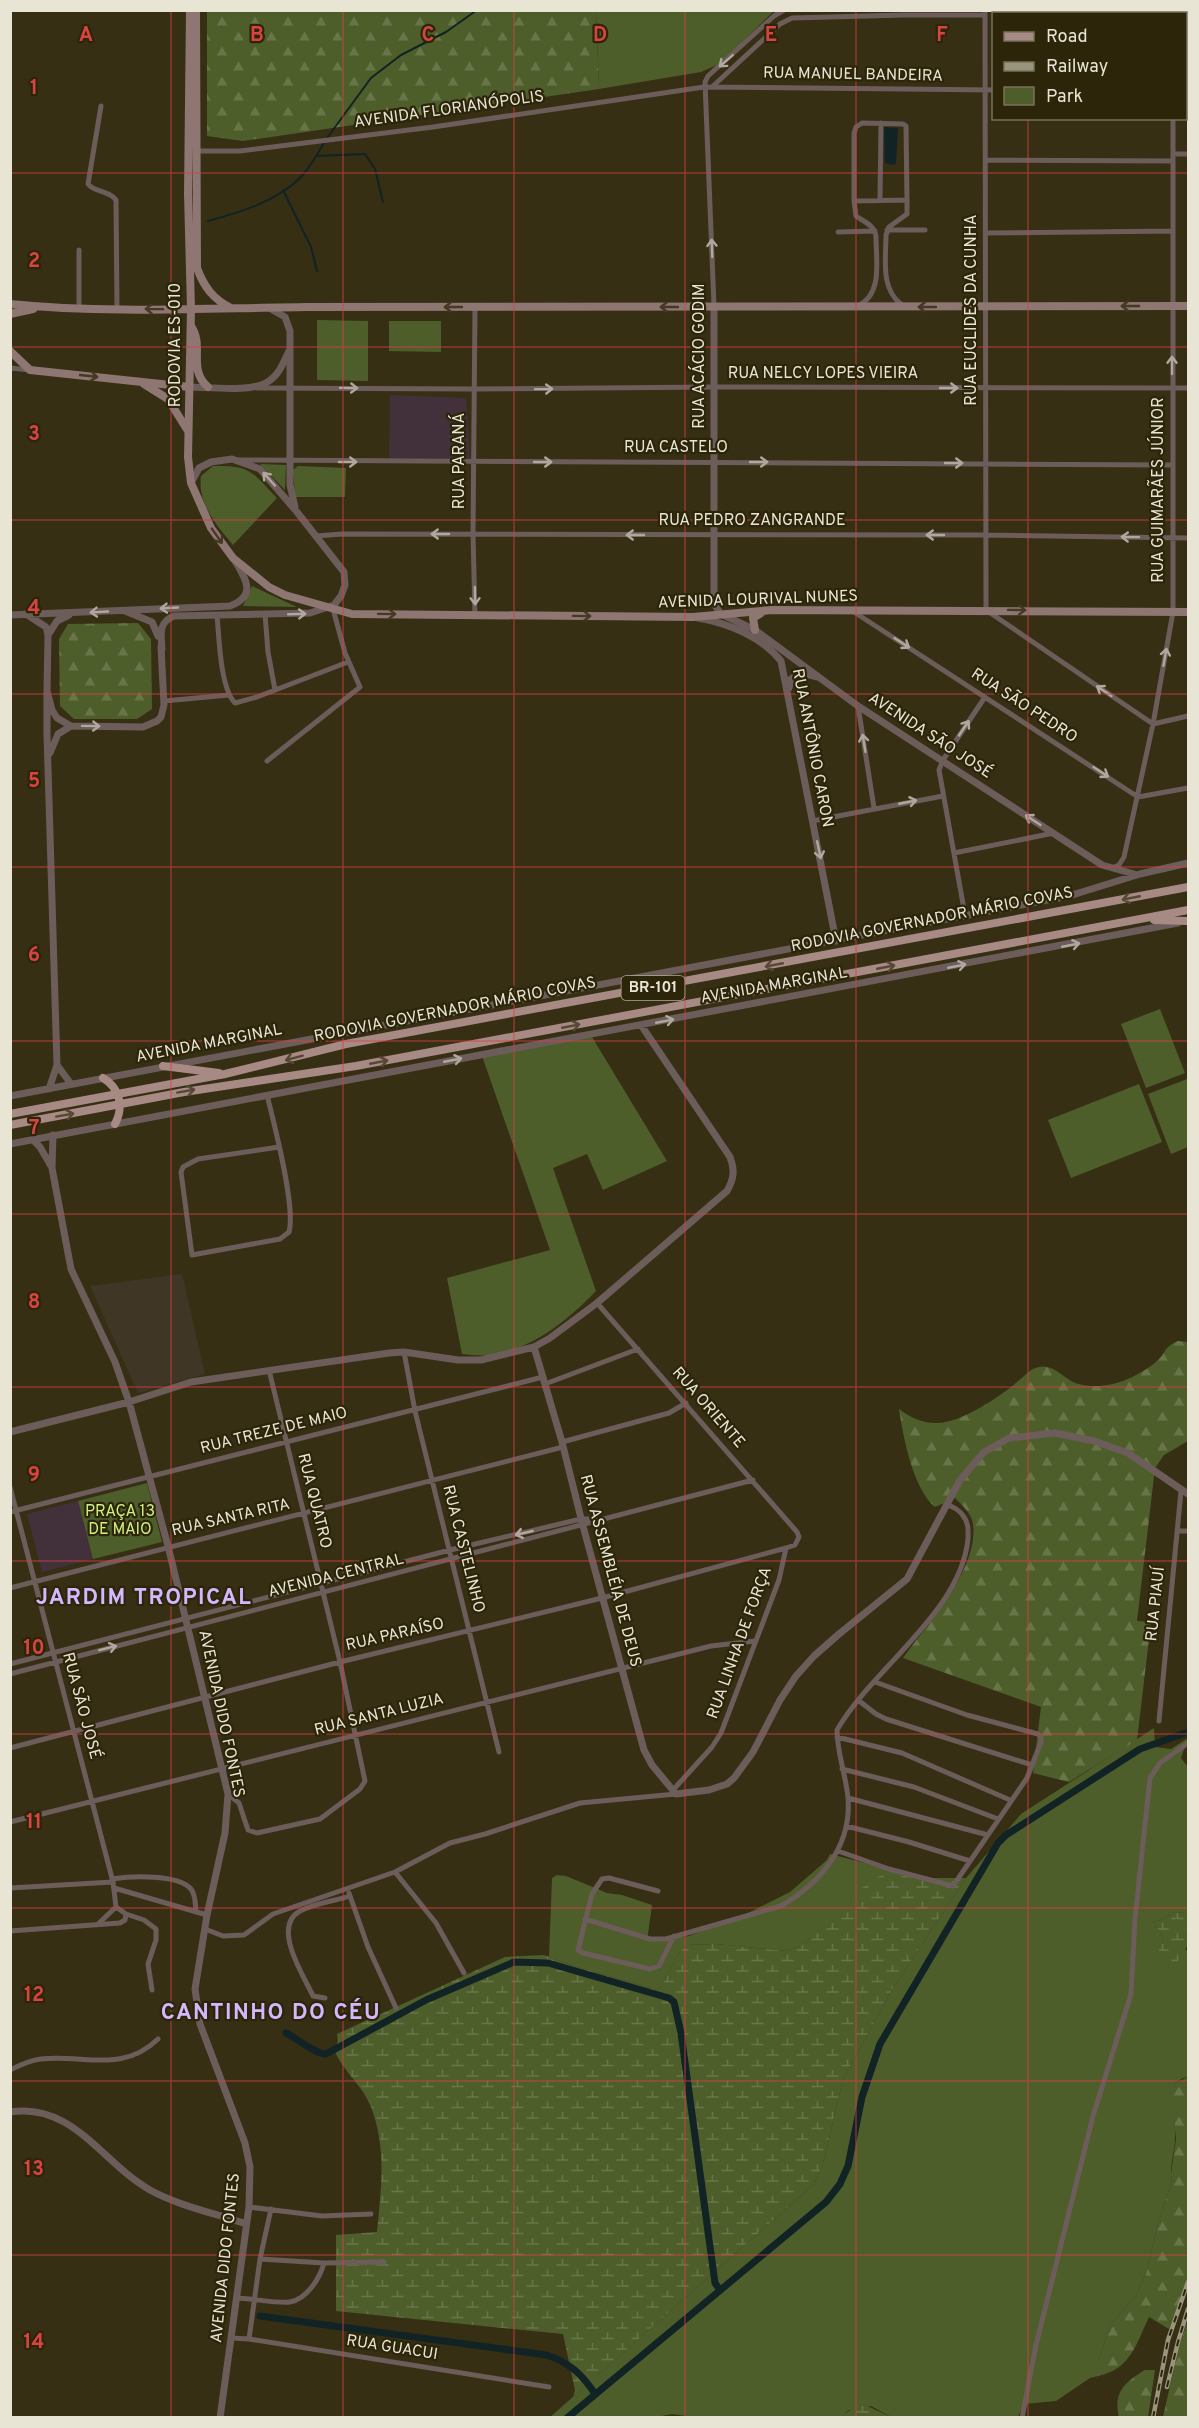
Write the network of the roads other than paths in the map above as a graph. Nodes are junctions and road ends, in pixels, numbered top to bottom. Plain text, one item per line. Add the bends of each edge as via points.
1 (190, 10) edge
2 (196, 10) edge
3 (784, 10) edge
4 (904, 13) edge
5 (985, 13) edge
6 (985, 30) junction
7 (992, 30) edge
8 (750, 39) junction
9 (756, 47) junction
10 (704, 87) junction
11 (712, 87) junction
12 (986, 90) junction
13 (992, 90) edge
14 (101, 106) dead end
15 (708, 108) junction
16 (1173, 120) edge
17 (881, 123) junction
18 (196, 151) junction
19 (1188, 154) edge
20 (1173, 158) junction
21 (986, 160) junction
22 (880, 200) junction
23 (907, 200) junction
24 (854, 201) junction
25 (887, 230) junction
26 (925, 230) dead end
27 (875, 231) junction
28 (1173, 231) junction
29 (838, 232) dead end
30 (986, 233) junction
31 (79, 250) dead end
32 (10, 304) edge
33 (475, 306) junction
34 (714, 306) junction
35 (1172, 306) junction
36 (1188, 306) edge
37 (852, 307) junction
38 (46, 308) junction
39 (79, 308) junction
40 (117, 308) junction
41 (232, 308) junction
42 (263, 308) junction
43 (906, 308) junction
44 (191, 309) junction
45 (986, 311) junction
46 (10, 314) edge
47 (191, 326) junction
48 (291, 347) junction
49 (10, 351) edge
50 (10, 368) edge
51 (30, 370) junction
52 (137, 381) junction
53 (189, 387) junction
54 (208, 387) junction
55 (291, 387) junction
56 (714, 387) junction
57 (1172, 387) junction
58 (242, 388) junction
59 (985, 388) junction
60 (1188, 388) edge
61 (473, 389) junction
62 (189, 434) junction
63 (232, 459) junction
64 (713, 461) junction
65 (290, 462) junction
66 (474, 462) junction
67 (985, 463) junction
68 (1173, 465) junction
69 (191, 483) junction
70 (297, 512) junction
71 (473, 534) junction
72 (986, 534) junction
73 (713, 535) junction
74 (316, 536) junction
75 (1173, 538) junction
76 (1188, 538) edge
77 (233, 558) junction
78 (714, 604) joint
79 (331, 609) junction
80 (771, 610) junction
81 (986, 610) junction
82 (125, 611) junction
83 (853, 611) junction
84 (1173, 612) junction
85 (1188, 612) edge
86 (26, 614) junction
87 (73, 614) junction
88 (721, 614) junction
89 (10, 615) edge
90 (217, 615) junction
91 (265, 615) junction
92 (475, 615) junction
93 (693, 617) junction
94 (755, 630) junction
95 (48, 635) junction
96 (162, 649) junction
97 (348, 662) junction
98 (825, 680) junction
99 (789, 689) junction
100 (275, 690) junction
101 (47, 691) junction
102 (229, 695) junction
103 (985, 697) junction
104 (164, 701) junction
105 (858, 706) junction
106 (1188, 716) edge
107 (1153, 724) junction
108 (71, 726) junction
109 (49, 758) junction
110 (943, 760) junction
111 (267, 761) dead end
112 (1188, 788) edge
113 (943, 796) junction
114 (1138, 797) junction
115 (874, 808) junction
116 (812, 821) junction
117 (1054, 833) junction
118 (954, 853) junction
119 (1124, 857) junction
120 (1188, 863) edge
121 (1112, 868) junction
122 (1129, 873) junction
123 (1140, 874) junction
124 (1188, 887) edge
125 (1188, 910) edge
126 (965, 915) junction
127 (1139, 919) junction
128 (1188, 921) edge
129 (836, 941) junction
130 (641, 1025) junction
131 (57, 1065) junction
132 (163, 1066) junction
133 (225, 1074) junction
134 (103, 1078) junction
135 (71, 1084) junction
136 (49, 1089) junction
137 (118, 1094) junction
138 (267, 1095) junction
139 (10, 1096) edge
140 (120, 1105) junction
141 (10, 1114) edge
142 (115, 1124) junction
143 (10, 1125) edge
144 (53, 1135) junction
145 (33, 1140) junction
146 (10, 1144) edge
147 (279, 1147) junction
148 (52, 1168) junction
149 (597, 1303) junction
150 (534, 1347) junction
151 (638, 1349) junction
152 (404, 1352) junction
153 (268, 1370) junction
154 (544, 1381) junction
155 (129, 1402) junction
156 (686, 1403) junction
157 (415, 1411) junction
158 (10, 1432) edge
159 (285, 1441) junction
160 (563, 1444) junction
161 (150, 1476) junction
162 (432, 1480) junction
163 (753, 1480) junction
164 (10, 1487) edge
165 (1185, 1492) edge
166 (946, 1504) junction
167 (14, 1511) edge
168 (302, 1515) junction
169 (582, 1523) junction
170 (1177, 1531) junction
171 (1188, 1531) edge
172 (797, 1532) joint
173 (168, 1546) junction
174 (786, 1548) junction
175 (450, 1550) junction
176 (452, 1559) junction
177 (35, 1581) junction
178 (321, 1584) junction
179 (10, 1588) edge
180 (323, 1593) junction
181 (602, 1598) junction
182 (186, 1619) junction
183 (189, 1628) junction
184 (470, 1631) junction
185 (755, 1641) junction
186 (53, 1653) junction
187 (55, 1661) junction
188 (340, 1662) junction
189 (10, 1664) edge
190 (622, 1669) junction
191 (10, 1674) edge
192 (875, 1682) junction
193 (204, 1699) junction
194 (858, 1700) junction
195 (487, 1703) junction
196 (1159, 1721) dead end
197 (74, 1730) junction
198 (356, 1734) junction
199 (837, 1737) junction
200 (1188, 1743) edge
201 (10, 1748) edge
202 (499, 1752) dead end
203 (1032, 1766) junction
204 (222, 1768) junction
205 (842, 1769) junction
206 (675, 1792) junction
207 (228, 1794) junction
208 (848, 1798) junction
209 (92, 1800) junction
210 (1010, 1800) junction
211 (998, 1819) junction
212 (10, 1821) edge
213 (846, 1826) junction
214 (988, 1835) junction
215 (838, 1851) junction
216 (970, 1861) junction
217 (395, 1872) junction
218 (113, 1883) junction
219 (10, 1888) edge
220 (348, 1889) junction
221 (658, 1891) dead end
222 (350, 1896) junction
223 (116, 1907) junction
224 (196, 1912) junction
225 (126, 1914) junction
226 (207, 1915) junction
227 (585, 1919) junction
228 (97, 1925) junction
229 (205, 1929) junction
230 (10, 1931) edge
231 (674, 1936) junction
232 (464, 1973) dead end
233 (153, 1990) dead end
234 (325, 1998) dead end
235 (396, 2008) dead end
236 (158, 2039) dead end
237 (10, 2070) edge
238 (10, 2112) edge
239 (249, 2207) junction
240 (271, 2210) junction
241 (372, 2214) dead end
242 (246, 2224) junction
243 (260, 2259) junction
244 (384, 2262) dead end
245 (324, 2263) junction
246 (236, 2298) junction
247 (255, 2298) junction
248 (231, 2338) junction
249 (249, 2339) junction
250 (549, 2387) dead end
251 (220, 2418) edge
252 (1022, 2418) edge

1 - 44 main road, RODOVIA ES-010
2 - 18 main road, RODOVIA ES-010
3 - 8 street
4 - 5 street
4 - 9 street via 792,18
5 - 6 street, RUA EUCLIDES DA CUNHA
6 - 7 street
6 - 12 street, RUA EUCLIDES DA CUNHA
8 - 9 street
8 -> 10 street via 708,76
9 - 11 street
10 - 11 street, AVENIDA FLORIANÓPOLIS
10 - 15 street, RUA ACÁCIO GODIM
10 - 18 street, AVENIDA FLORIANÓPOLIS via 434,127 240,151
11 - 12 street, RUA MANUEL BANDEIRA
11 - 15 street, RUA ACÁCIO GODIM
12 - 13 street, RUA MANUEL BANDEIRA
12 - 21 street, RUA EUCLIDES DA CUNHA
14 - 40 street via 88,184 116,200
34 -> 15 street, RUA ACÁCIO GODIM
16 - 20 street, RUA GUIMARÃES JÚNIOR
17 - 22 street
17 - 23 street via 903,124 908,129
17 - 24 street via 862,123 856,127
18 - 41 main road, RODOVIA ES-010 via 197,268 211,293
19 - 20 street
20 - 21 street
20 - 28 street, RUA GUIMARÃES JÚNIOR
21 - 30 street, RUA EUCLIDES DA CUNHA
22 - 23 street
22 - 24 street
23 - 25 street via 907,214
24 - 27 street via 856,216
25 - 26 street
25 - 43 street via 887,285
27 - 29 street
27 - 37 street via 874,288 869,299
28 - 30 street
28 - 35 street, RUA GUIMARÃES JÚNIOR
30 - 45 street, RUA EUCLIDES DA CUNHA
31 - 39 street
32 - 38 main road
34 -> 33 main road
33 -> 42 main road
33 - 61 street, RUA PARANÁ
34 - 37 main road
34 - 56 street, RUA ACÁCIO GODIM
35 - 36 main road
35 -> 45 main road
57 -> 35 street, RUA GUIMARÃES JÚNIOR
37 - 43 main road
38 - 39 main road
38 - 46 main road
39 - 40 main road
44 -> 40 main road
41 - 42 main road
41 - 44 main road
42 - 48 street via 285,317
45 -> 43 main road
44 - 47 main road, RODOVIA ES-010
45 - 59 street, RUA EUCLIDES DA CUNHA
47 - 53 main road, RODOVIA ES-010
47 - 54 main road via 196,333 198,376
48 - 55 street
48 - 58 street via 270,381
49 - 51 main road
50 - 51 street
51 -> 52 main road
52 - 53 main road
52 - 62 main road via 168,399
53 - 54 street
53 - 62 main road, RODOVIA ES-010
54 - 58 street
55 - 58 street, RUA NELCY LOPES VIEIRA
55 -> 61 street, RUA NELCY LOPES VIEIRA
55 - 65 street
56 -> 59 street, RUA NELCY LOPES VIEIRA
61 -> 56 street, RUA NELCY LOPES VIEIRA
56 - 64 street, RUA ACÁCIO GODIM
57 - 59 street, RUA NELCY LOPES VIEIRA
57 - 60 street, RUA NELCY LOPES VIEIRA
57 - 68 street, RUA GUIMARÃES JÚNIOR
59 - 67 street, RUA EUCLIDES DA CUNHA
61 - 66 street, RUA PARANÁ
62 - 69 main road, RODOVIA ES-010
63 - 65 street, RUA CASTELO
63 - 69 street, RUA CASTELO via 203,465
70 -> 63 street via 260,470
66 -> 64 street, RUA CASTELO
64 -> 67 street, RUA CASTELO
64 - 73 street, RUA ACÁCIO GODIM
65 -> 66 street, RUA CASTELO
65 - 70 street via 290,485
66 - 71 street, RUA PARANÁ
67 - 68 street, RUA CASTELO
67 - 72 street, RUA EUCLIDES DA CUNHA
68 - 75 street, RUA GUIMARÃES JÚNIOR
69 -> 77 main road, RODOVIA ES-010 via 201,509
70 - 74 street
73 -> 71 street, RUA PEDRO ZANGRANDE
71 -> 74 street, RUA PEDRO ZANGRANDE
71 -> 92 street, RUA PARANÁ
72 -> 73 street, RUA PEDRO ZANGRANDE
75 -> 72 street, RUA PEDRO ZANGRANDE
72 - 81 street, RUA EUCLIDES DA CUNHA
73 - 78 street, RUA ACÁCIO GODIM
74 - 79 street via 344,572 344,591
75 - 76 street, RUA PEDRO ZANGRANDE
75 - 84 street, RUA GUIMARÃES JÚNIOR
77 - 79 main road, RODOVIA ES-010 via 285,595
77 -> 82 street via 247,589 235,604
78 - 88 street, AVENIDA SÃO JOSÉ
91 -> 79 street
79 -> 92 main road, AVENIDA LOURIVAL NUNES via 352,614
79 - 97 street
80 - 83 main road, AVENIDA LOURIVAL NUNES
80 - 88 main road, AVENIDA LOURIVAL NUNES
80 - 94 main road via 753,618
81 - 83 main road, AVENIDA LOURIVAL NUNES
81 -> 84 main road, AVENIDA LOURIVAL NUNES
107 -> 81 street
82 -> 87 street
82 - 96 street via 152,622
83 -> 103 street, RUA SÃO PEDRO
84 - 85 main road, AVENIDA LOURIVAL NUNES
107 -> 84 street, RUA GUIMARÃES JÚNIOR
86 - 87 street
86 - 89 street
86 - 95 street via 43,624
87 - 95 street via 57,621
88 - 93 main road, AVENIDA LOURIVAL NUNES
88 - 94 street, AVENIDA SÃO JOSÉ
90 - 91 street
90 - 96 street via 168,618 160,632
90 - 102 street
91 - 100 street
92 -> 93 main road, AVENIDA LOURIVAL NUNES
93 - 99 street, RUA ANTÔNIO CARON via 733,628 773,651 782,661
94 - 98 street, AVENIDA SÃO JOSÉ
95 - 101 street
96 - 104 street
97 - 100 street
97 - 111 street via 360,687
98 - 99 street via 797,675
98 - 105 street, AVENIDA SÃO JOSÉ
99 - 116 street, RUA ANTÔNIO CARON
100 - 102 street via 235,703
101 - 108 street via 54,714
101 - 109 street
102 - 104 street
110 -> 103 street
103 -> 114 street, RUA SÃO PEDRO
108 -> 104 street via 150,726 161,717
105 - 110 street, AVENIDA SÃO JOSÉ
115 -> 105 street
106 - 107 street
107 - 114 street, RUA GUIMARÃES JÚNIOR
108 - 109 street via 55,738
109 - 131 street
110 - 113 street via 939,770
117 -> 110 street, AVENIDA SÃO JOSÉ
112 - 114 street
115 -> 113 street
113 - 118 street
114 - 119 street, RUA GUIMARÃES JÚNIOR
115 - 116 street
116 -> 129 street, RUA ANTÔNIO CARON
117 - 118 street
117 - 121 street, AVENIDA SÃO JOSÉ
118 - 126 street
119 - 121 street
119 - 122 street
120 - 123 street, AVENIDA MARGINAL
121 - 122 street, AVENIDA SÃO JOSÉ
122 - 123 street, AVENIDA SÃO JOSÉ
123 - 126 street, AVENIDA MARGINAL via 1069,896
124 -> 133 main road, RODOVIA GOVERNADOR MÁRIO COVAS / BR-101 via 346,1044
125 - 127 main road, BR-101
126 - 129 street, AVENIDA MARGINAL
127 - 128 main road
140 -> 127 main road, BR-101 via 356,1066
130 -> 128 street, AVENIDA MARGINAL
129 - 132 street, AVENIDA MARGINAL
138 -> 130 street, AVENIDA MARGINAL
130 - 149 street via 725,1149 734,1174 727,1191
131 - 135 street
131 - 136 street
132 - 133 main road
132 - 134 street, AVENIDA MARGINAL
133 - 137 main road, RODOVIA GOVERNADOR MÁRIO COVAS / BR-101
134 - 135 street, AVENIDA MARGINAL
134 - 137 main road
135 - 136 street, AVENIDA MARGINAL
136 - 139 street, AVENIDA MARGINAL
137 - 140 main road
137 - 141 main road, RODOVIA GOVERNADOR MÁRIO COVAS / BR-101
138 - 142 street, AVENIDA MARGINAL
138 - 147 street
140 - 142 main road
143 -> 140 main road, BR-101
142 - 144 street, AVENIDA MARGINAL
144 - 145 street, AVENIDA MARGINAL
144 - 148 street, AVENIDA DIDO FONTES
145 - 146 street, AVENIDA MARGINAL
145 - 148 street, AVENIDA DIDO FONTES
147 - 147 street via 290,1232 280,1239 192,1255 183,1167 198,1159
148 - 155 street, AVENIDA DIDO FONTES via 71,1269 116,1362
149 - 150 street
149 - 151 street, RUA ORIENTE
150 - 152 street via 481,1360
150 - 154 street, RUA ASSEMBLÉIA DE DEUS
151 - 154 street, RUA TREZE DE MAIO
151 - 156 street, RUA ORIENTE
152 - 153 street
152 - 157 street, RUA CASTELINHO
153 - 155 street via 191,1382
153 - 159 street, RUA QUATRO
154 - 157 street, RUA TREZE DE MAIO
154 - 160 street, RUA ASSEMBLÉIA DE DEUS
155 - 158 street
155 - 161 street, AVENIDA DIDO FONTES
156 - 160 street, RUA SANTA RITA via 669,1413
156 - 163 street, RUA ORIENTE
157 - 159 street, RUA TREZE DE MAIO
157 - 162 street, RUA CASTELINHO
159 - 161 street, RUA TREZE DE MAIO
159 - 168 street, RUA QUATRO
160 - 162 street, RUA SANTA RITA
160 - 169 street, RUA ASSEMBLÉIA DE DEUS
161 - 167 street, RUA TREZE DE MAIO
161 - 173 street, AVENIDA DIDO FONTES
162 - 168 street, RUA SANTA RITA
162 - 175 street, RUA CASTELINHO
163 - 169 street, AVENIDA CENTRAL
163 - 172 street, RUA ORIENTE
164 - 167 street, RUA SÃO JOSÉ
165 - 166 street via 1128,1453 1054,1433 1009,1438 984,1452
165 - 170 street, RUA PIAUÍ
166 - 192 street via 959,1511 968,1524 963,1562 943,1602
166 - 206 street via 907,1579 831,1641 796,1676 734,1778 710,1790
167 - 177 street, RUA SÃO JOSÉ
168 - 173 street, RUA SANTA RITA
168 - 178 street, RUA QUATRO
169 -> 175 street, AVENIDA CENTRAL
169 - 176 street, AVENIDA CENTRAL
169 - 181 street, RUA ASSEMBLÉIA DE DEUS
170 - 171 street
170 - 196 street, RUA PIAUÍ
172 - 174 street, RUA LINHA DE FORÇA via 798,1541
173 - 177 street, RUA SANTA RITA
173 - 182 street, AVENIDA DIDO FONTES
174 - 181 street, RUA PARAÍSO
174 - 185 street, RUA LINHA DE FORÇA via 779,1580
175 - 176 street, RUA CASTELINHO
175 - 178 street, AVENIDA CENTRAL
176 - 180 street, AVENIDA CENTRAL
176 - 184 street, RUA CASTELINHO
177 - 179 street, RUA SANTA RITA
177 - 186 street, RUA SÃO JOSÉ
178 - 180 street, RUA QUATRO
178 - 182 street, AVENIDA CENTRAL
180 - 183 street, AVENIDA CENTRAL
180 - 188 street, RUA QUATRO
181 - 184 street, RUA PARAÍSO
181 - 190 street, RUA ASSEMBLÉIA DE DEUS
182 - 183 street, AVENIDA DIDO FONTES
182 - 186 street, AVENIDA CENTRAL
187 -> 183 street, AVENIDA CENTRAL
183 - 193 street, AVENIDA DIDO FONTES
184 - 188 street, RUA PARAÍSO
184 - 195 street, RUA CASTELINHO
185 - 190 street, RUA SANTA LUZIA via 711,1646
185 - 206 street, RUA LINHA DE FORÇA via 721,1733
186 - 187 street, RUA SÃO JOSÉ
186 - 189 street, AVENIDA CENTRAL
187 - 191 street, AVENIDA CENTRAL
187 - 197 street, RUA SÃO JOSÉ
188 - 193 street, RUA PARAÍSO
188 - 198 street, RUA QUATRO
190 - 195 street, RUA SANTA LUZIA
190 - 206 street, RUA ASSEMBLÉIA DE DEUS via 647,1758
192 - 194 street
192 - 203 street via 967,1715 1038,1734 1041,1742
193 - 197 street, RUA PARAÍSO
193 - 204 street, AVENIDA DIDO FONTES
194 - 199 street via 837,1730
194 - 203 street via 886,1719
195 - 198 street, RUA SANTA LUZIA
195 - 202 street, RUA CASTELINHO
197 - 201 street, RUA PARAÍSO
197 - 209 street, RUA SÃO JOSÉ
198 - 204 street, RUA SANTA LUZIA
198 - 207 street, RUA QUATRO via 363,1786 320,1820 254,1833 248,1830 237,1800
199 - 205 street
199 - 210 street via 902,1753
200 - 252 street via 1160,1763 1150,1778 1131,1994 1093,2116 1036,2344
203 - 210 street
204 - 207 street, AVENIDA DIDO FONTES
204 - 209 street, RUA SANTA LUZIA
205 - 208 street
205 - 211 street via 914,1786
206 - 217 street via 580,1803 450,1843
207 - 226 street, AVENIDA DIDO FONTES via 225,1833
208 - 213 street
208 - 214 street
209 - 212 street, RUA SANTA LUZIA
209 - 218 street, RUA SÃO JOSÉ
210 - 211 street
211 - 214 street
213 - 215 street
213 - 216 street
214 - 216 street
215 - 216 street via 950,1886
215 - 231 street via 823,1873 781,1906
217 - 220 street
217 - 232 street via 436,1923
218 - 219 street
218 - 223 street, RUA SÃO JOSÉ
218 - 224 street
218 - 224 street via 150,1878 183,1882 192,1890
220 - 222 street
220 - 229 street via 273,1914 239,1936 223,1936
221 - 227 street via 602,1879 592,1894
222 - 234 street via 299,1911 288,1935 289,1946 313,1996
222 - 235 street
223 - 225 street
223 - 228 street
224 - 226 street
225 - 228 street via 120,1923
225 - 233 street via 156,1929 148,1964
226 - 229 street, AVENIDA DIDO FONTES
227 - 231 street via 650,1939
227 - 231 street via 579,1951 650,1969 659,1966
228 - 230 street
229 - 239 street, AVENIDA DIDO FONTES via 196,1974 196,2004 209,2052 245,2143 250,2167
236 - 237 street via 148,2049 114,2059 40,2059
238 - 242 street via 46,2112 63,2120 150,2190
239 - 240 street
239 - 242 street, AVENIDA DIDO FONTES
240 - 241 street via 322,2216
240 - 243 street
242 - 246 street, AVENIDA DIDO FONTES
243 - 245 street
243 - 247 street
244 - 245 street
245 - 247 street via 313,2285 290,2302
246 - 247 street
246 - 248 street, AVENIDA DIDO FONTES
247 - 249 street
248 - 249 street, RUA GUACUI
248 - 251 street, AVENIDA DIDO FONTES
249 - 250 street, RUA GUACUI

